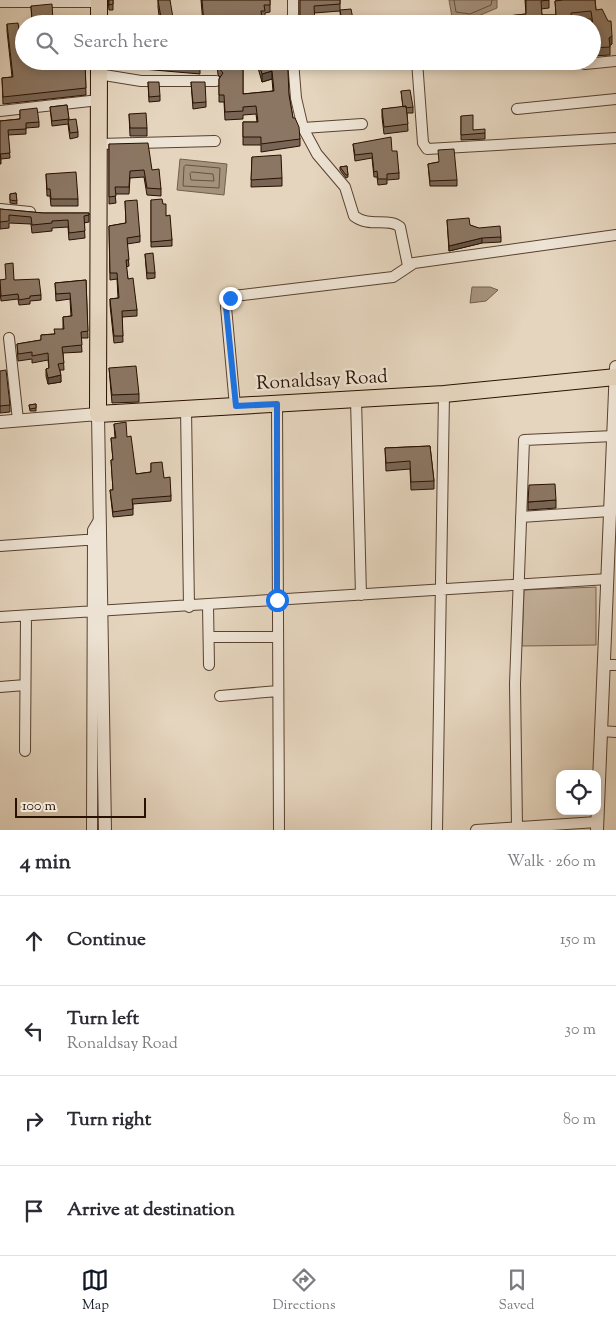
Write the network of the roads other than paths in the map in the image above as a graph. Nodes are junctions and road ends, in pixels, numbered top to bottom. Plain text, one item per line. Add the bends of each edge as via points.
1 (293, 0) edge
2 (99, 1) edge
3 (0, 2) edge
4 (99, 15) edge
5 (293, 15) edge
6 (616, 61) edge
7 (601, 62) edge
8 (99, 70) edge
9 (106, 70) edge
10 (294, 70) edge
11 (418, 70) edge
12 (216, 82) dead end
13 (616, 99) edge
14 (99, 100) junction
15 (517, 109) dead end
16 (0, 111) edge
17 (362, 124) dead end
18 (303, 128) junction
19 (616, 138) edge
20 (215, 141) dead end
21 (99, 144) junction
22 (0, 209) edge
23 (44, 214) edge
24 (616, 235) edge
25 (408, 266) junction
26 (9, 338) dead end
27 (616, 367) edge
28 (616, 377) edge
29 (444, 394) junction
30 (356, 399) junction
31 (277, 404) junction
32 (236, 406) junction
33 (186, 409) junction
34 (98, 414) junction
35 (18, 420) junction
36 (0, 422) edge
37 (614, 436) junction
38 (610, 511) junction
39 (520, 517) junction
40 (96, 539) junction
41 (0, 546) edge
42 (519, 584) junction
43 (611, 586) edge
44 (440, 589) junction
45 (362, 594) junction
46 (277, 600) junction
47 (208, 605) junction
48 (189, 606) junction
49 (97, 612) junction
50 (26, 616) junction
51 (0, 617) edge
52 (209, 637) junction
53 (278, 637) junction
54 (209, 665) dead end
55 (603, 665) junction
56 (616, 665) edge
57 (25, 685) junction
58 (0, 687) edge
59 (278, 691) junction
60 (220, 696) dead end
61 (600, 731) junction
62 (616, 732) edge
63 (25, 751) dead end
64 (597, 826) edge
65 (515, 828) edge
66 (92, 830) edge
67 (105, 830) edge
68 (279, 830) edge
69 (437, 830) edge
70 (476, 830) edge

1 - 5 street
2 - 3 street
2 - 4 main road
6 - 7 street
8 - 14 main road
9 - 12 street via 141,80
10 - 18 street
11 - 19 street via 423,143 427,149
13 - 15 street
14 - 16 street
14 - 21 main road
17 - 18 street
18 - 25 street via 317,154 345,188 354,216 365,223 396,224 400,227
20 - 21 street
21 - 34 main road via 95,213
22 - 23 street
24 - 25 street
25 - 32 street via 394,276 230,298 226,307
26 - 35 street
27 - 28 street
28 - 29 main road, Ronaldsay Road
28 - 37 street
29 - 30 main road, Ronaldsay Road
29 - 44 street
30 - 31 main road, Ronaldsay Road
30 - 45 street
31 - 32 main road, Ronaldsay Road
31 - 46 street
32 - 33 main road, Ronaldsay Road
33 - 34 main road, Ronaldsay Road
33 - 48 street
34 - 35 street, Ronaldsay Road
34 - 40 street via 99,520
35 - 36 street, Ronaldsay Road
37 - 38 street
37 - 39 street via 524,440
38 - 39 street
38 - 43 street
39 - 42 street
40 - 41 street
40 - 49 street
42 - 43 street
42 - 44 street
42 - 65 street
43 - 55 street
44 - 45 street
44 - 69 street
45 - 46 street
46 - 47 street
46 - 53 street
47 - 48 street
47 - 52 street
48 - 49 street
49 - 50 street
49 - 66 street
49 - 67 street
50 - 51 street
50 - 57 street
52 - 53 street
52 - 54 street
53 - 59 street
55 - 56 street
55 - 61 street
57 - 58 street
57 - 63 street
59 - 60 street
59 - 68 street
61 - 62 street
61 - 64 street
64 - 65 street
65 - 70 street

